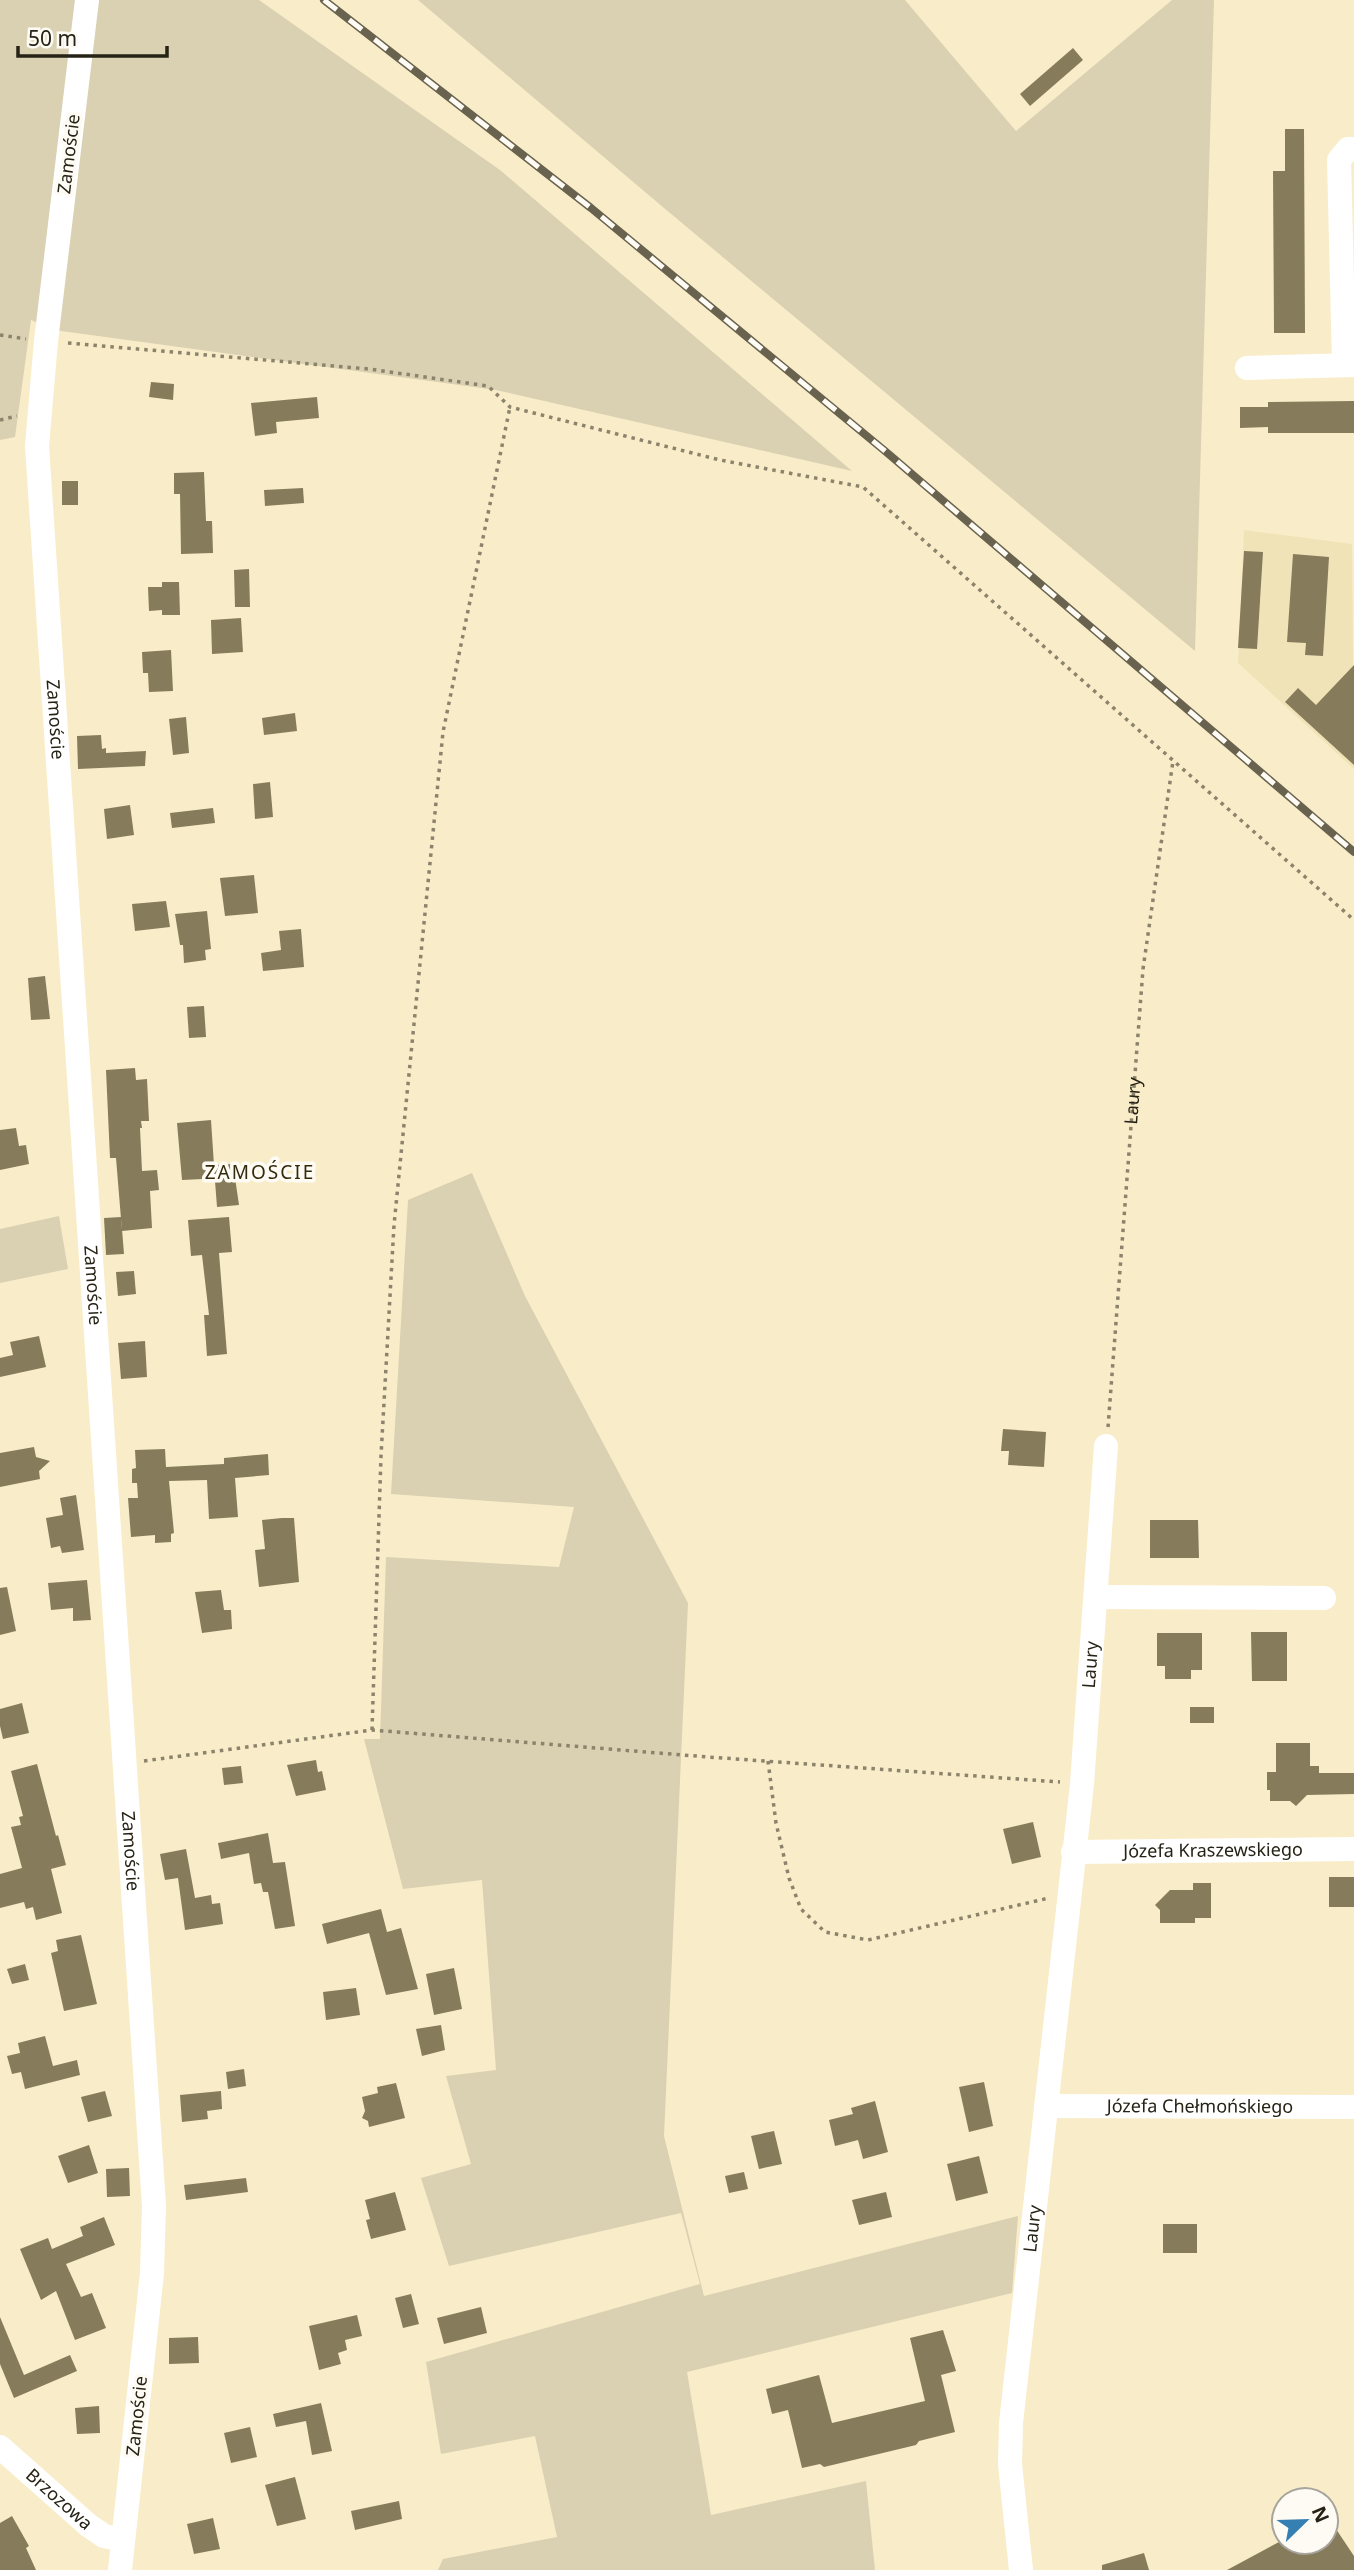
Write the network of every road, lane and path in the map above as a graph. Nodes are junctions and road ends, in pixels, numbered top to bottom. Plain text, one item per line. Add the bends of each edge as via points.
1 (87, 0) edge
2 (1354, 149) edge
3 (0, 335) edge
4 (46, 341) junction
5 (1349, 365) edge
6 (1247, 368) dead end
7 (510, 407) junction
8 (1173, 761) junction
9 (1354, 920) edge
10 (1106, 1446) joint
11 (1096, 1597) junction
12 (1324, 1598) dead end
13 (372, 1730) junction
14 (768, 1762) junction
15 (125, 1764) junction
16 (1082, 1784) junction
17 (1354, 1849) edge
18 (1073, 1852) junction
19 (1069, 1894) junction
20 (1046, 2106) junction
21 (1354, 2107) edge
22 (0, 2447) edge
23 (124, 2540) junction
24 (120, 2570) edge
25 (1021, 2570) edge

1 - 4 street, Zamoście
2 - 5 street via 1348,149 1339,160
3 - 4 path
4 - 7 path via 369,369 488,386
4 - 15 street, Zamoście via 38,484
5 - 6 street
7 - 8 path via 720,460 863,487
7 - 13 path via 443,732 394,1225
8 - 9 path
8 - 10 path, Laury via 1143,969
10 - 11 street, Laury
11 - 12 street
11 - 16 street, Laury
13 - 14 path
13 - 15 path
14 - 16 path
14 - 19 path via 789,1878 802,1909 825,1931 868,1940
15 - 23 street, Zamoście via 154,2206 152,2273
16 - 18 street, Laury
17 - 18 street, Józefa Kraszewskiego
18 - 19 street, Laury
19 - 20 street, Laury
20 - 21 street, Józefa Chełmońskiego
20 - 25 street, Laury via 1011,2423 1010,2464
22 - 23 street, Brzozowa via 88,2525 104,2536
23 - 24 street, Zamoście

